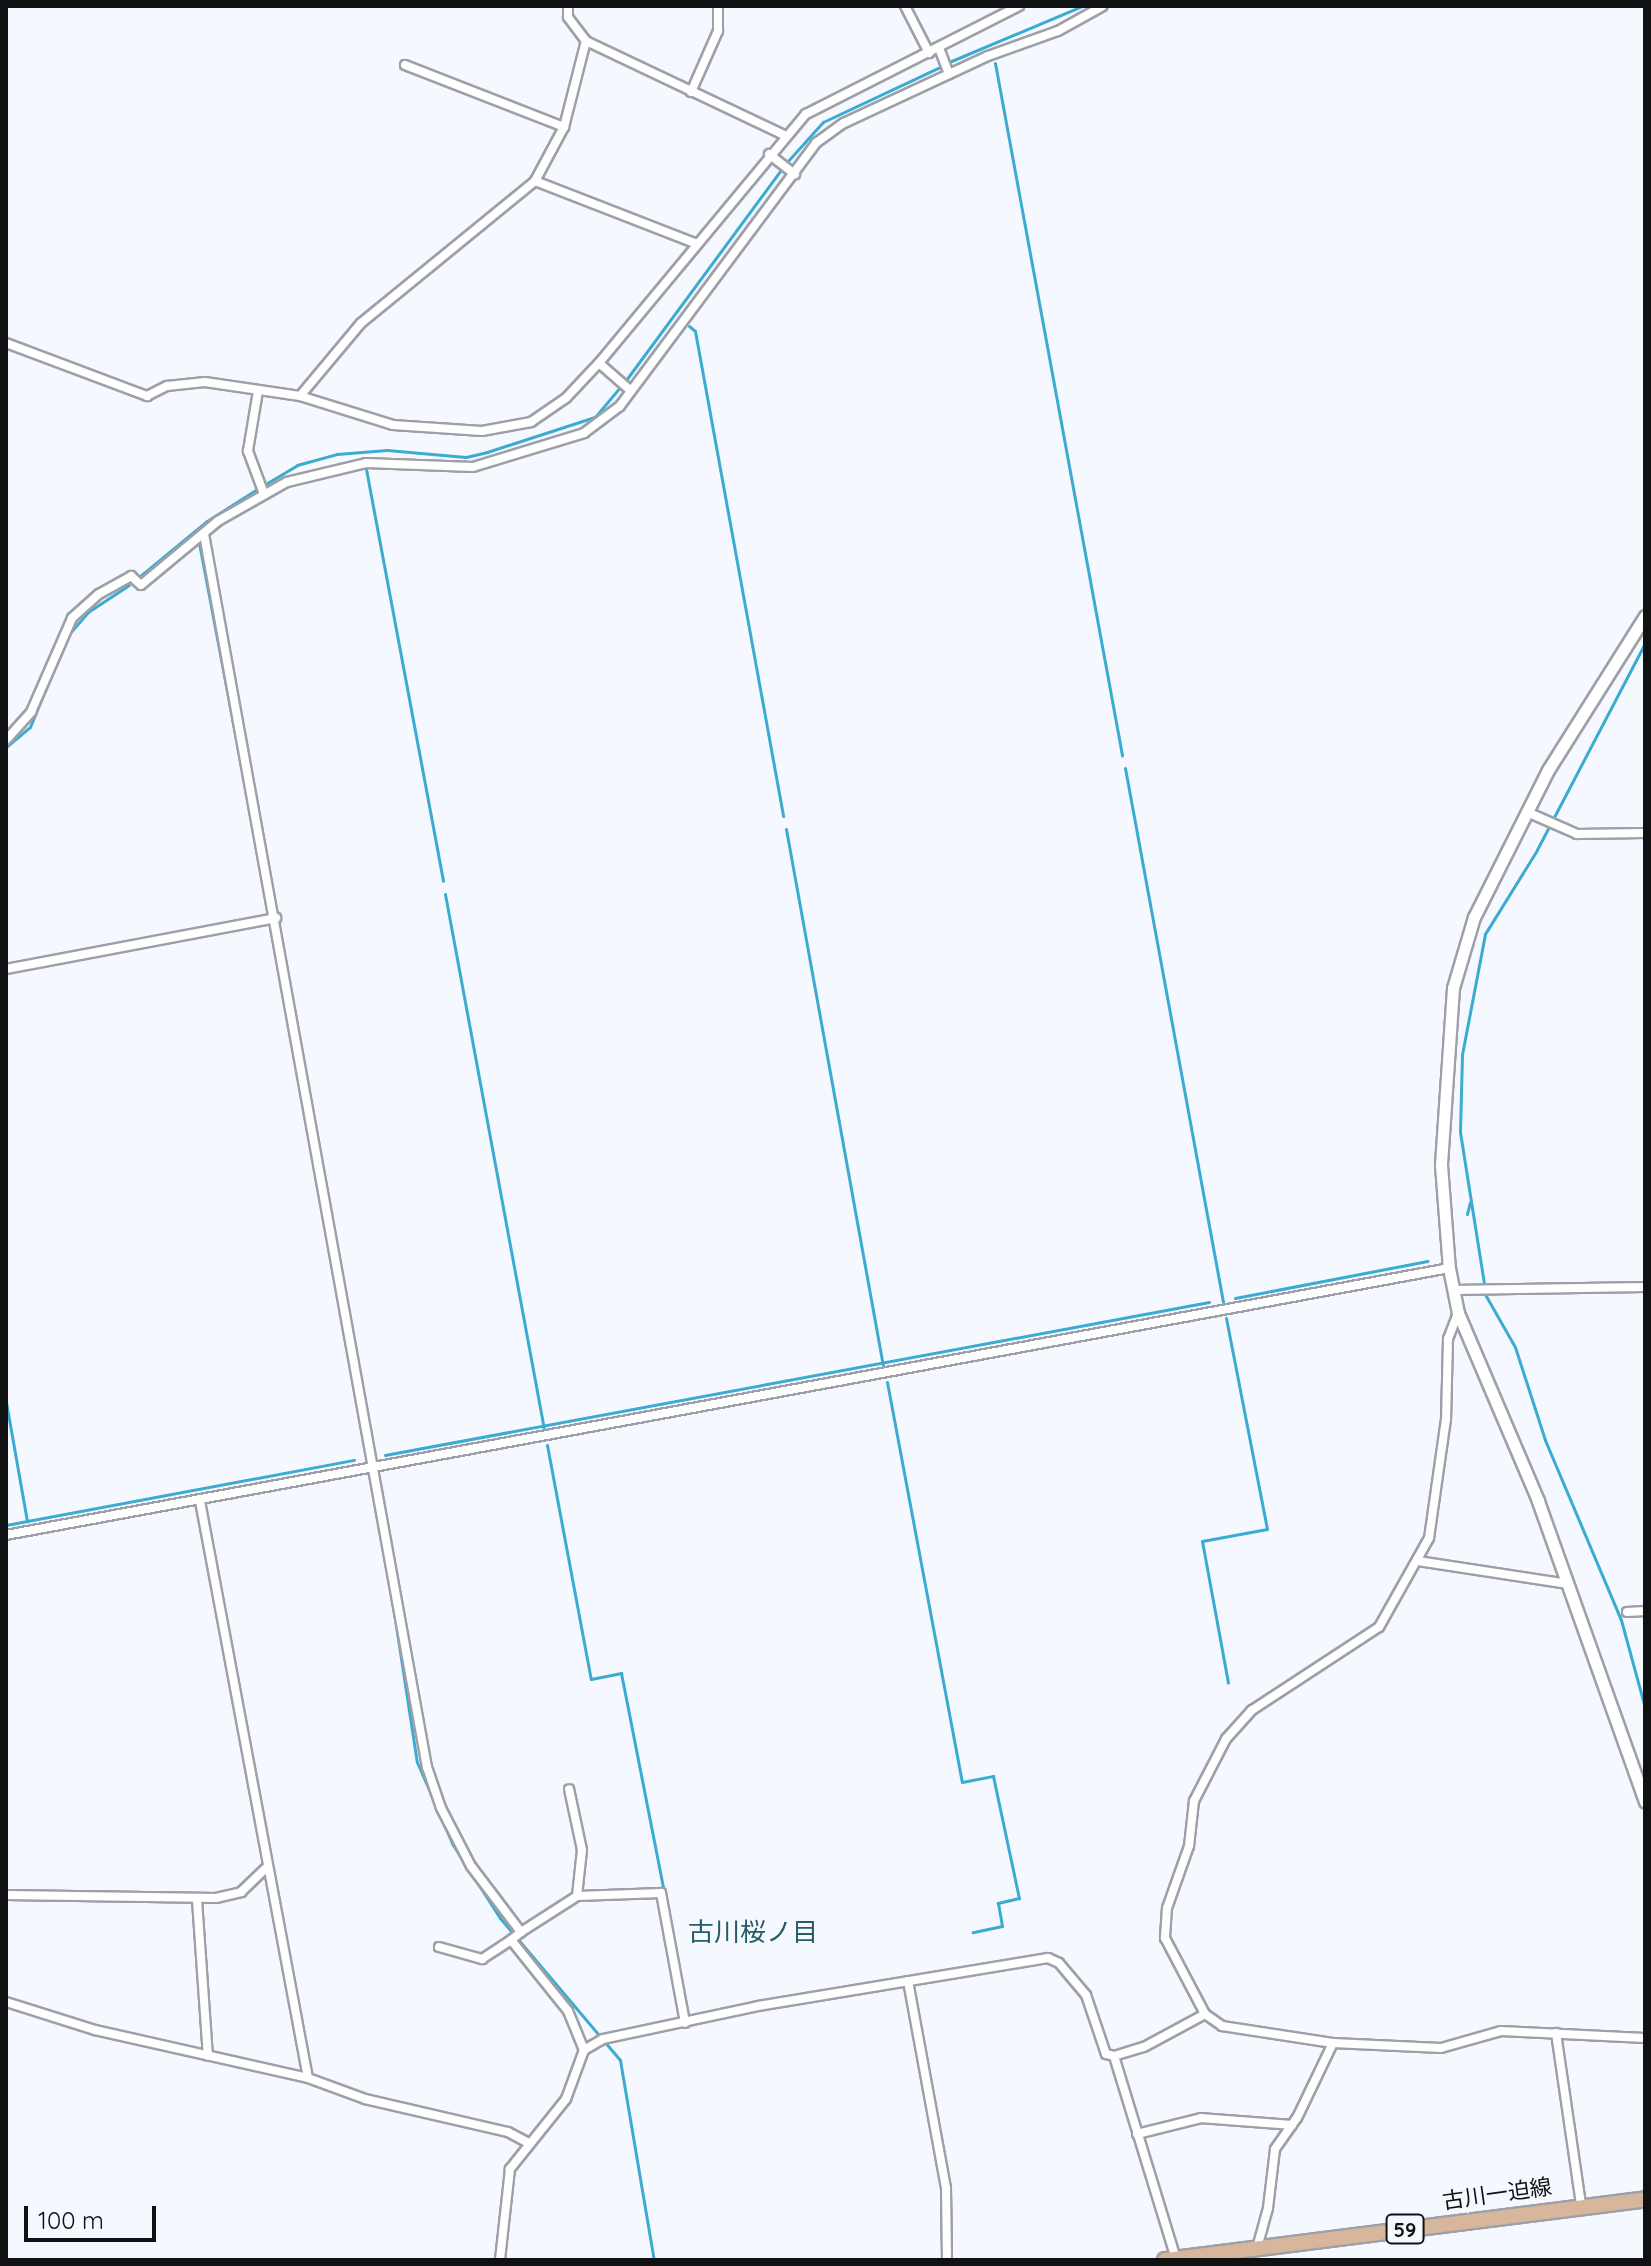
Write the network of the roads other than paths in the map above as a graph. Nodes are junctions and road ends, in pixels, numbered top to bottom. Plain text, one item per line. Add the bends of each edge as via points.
1 (568, 6) edge
2 (718, 6) edge
3 (905, 6) edge
4 (1019, 6) edge
5 (1103, 6) edge
6 (586, 41) junction
7 (939, 48) junction
8 (929, 53) junction
9 (405, 65) dead end
10 (949, 74) junction
11 (691, 92) junction
12 (564, 127) junction
13 (784, 135) junction
14 (769, 154) junction
15 (795, 174) junction
16 (535, 181) junction
17 (695, 243) junction
18 (6, 343) edge
19 (599, 363) junction
20 (630, 390) junction
21 (258, 391) junction
22 (300, 396) junction
23 (264, 494) junction
24 (204, 534) junction
25 (1645, 616) edge
26 (6, 740) edge
27 (1527, 812) junction
28 (1645, 833) edge
29 (272, 919) junction
30 (6, 969) edge
31 (1449, 1268) junction
32 (1645, 1287) edge
33 (1454, 1290) junction
34 (1458, 1313) junction
35 (376, 1468) junction
36 (200, 1501) junction
37 (6, 1535) edge
38 (1418, 1561) junction
39 (1568, 1584) junction
40 (1645, 1611) edge
41 (1627, 1612) dead end
42 (569, 1789) dead end
43 (1645, 1802) edge
44 (268, 1866) junction
45 (6, 1895) edge
46 (577, 1896) junction
47 (197, 1900) junction
48 (516, 1936) junction
49 (439, 1947) dead end
50 (908, 1981) junction
51 (6, 2002) edge
52 (1205, 2014) junction
53 (685, 2023) junction
54 (1556, 2033) junction
55 (1645, 2038) edge
56 (1333, 2043) junction
57 (584, 2050) junction
58 (208, 2056) junction
59 (1114, 2056) junction
60 (308, 2078) junction
61 (1292, 2125) junction
62 (1137, 2134) junction
63 (527, 2142) junction
64 (1645, 2199) edge
65 (1581, 2205) junction
66 (1254, 2252) edge
67 (1171, 2259) edge
68 (500, 2260) edge
69 (947, 2260) edge

1 - 6 street via 568,17
2 - 11 street via 718,31
3 - 8 street
4 - 7 street
5 - 10 street via 1048,36
6 - 11 street
6 - 12 street
7 - 8 street
7 - 10 street
8 - 13 street via 823,102
9 - 12 street
10 - 15 street via 833,130 816,143
11 - 13 street
12 - 16 street
13 - 14 street
14 - 15 street
14 - 17 street
15 - 20 street
16 - 17 street
16 - 22 street via 361,323
17 - 19 street
18 - 21 street via 147,396 167,386 205,382
19 - 20 street
19 - 22 street via 549,411 511,428 393,425
20 - 23 street via 620,406 584,433 492,463 366,463 287,482
21 - 22 street
21 - 23 street via 248,451
23 - 24 street
24 - 26 street via 141,585 131,576 84,604 60,637 31,712
24 - 29 street
25 - 27 street
27 - 28 street via 1577,834
27 - 31 street via 1474,917 1453,988 1441,1165
29 - 30 street
29 - 35 street
31 - 33 street
31 - 35 street
32 - 33 street
33 - 34 street
34 - 38 street via 1448,1339 1446,1419 1435,1504
34 - 39 street
35 - 36 street
35 - 48 street via 433,1787 471,1866
36 - 37 street
36 - 44 street
38 - 39 street
38 - 52 street via 1379,1627 1252,1710 1226,1739 1198,1790 1189,1846 1164,1922 1171,1953
39 - 43 street
40 - 41 street
42 - 46 street via 582,1850
44 - 47 street via 241,1892
44 - 60 street
45 - 47 street
46 - 48 street
46 - 53 street via 661,1893
47 - 58 street
48 - 49 street via 482,1959
48 - 57 street via 568,2011
50 - 53 street
50 - 59 street via 1048,1958 1059,1963 1086,1995 1106,2054
50 - 69 street via 946,2188
51 - 58 street via 95,2030
52 - 56 street via 1222,2026
52 - 59 street via 1144,2047
53 - 57 street via 603,2039
54 - 55 street
54 - 56 street via 1492,2031 1467,2044 1441,2048
54 - 65 street
56 - 61 street
57 - 63 street via 566,2099 542,2133
58 - 60 street
59 - 62 street
60 - 63 street via 365,2099 508,2132
61 - 62 street via 1201,2118
61 - 66 street via 1275,2149 1268,2208
62 - 67 street
63 - 68 street via 510,2169
64 - 65 main road, 古川一迫線 / 59
65 - 66 main road, 古川一迫線 / 59
66 - 67 main road, 古川一迫線 / 59

